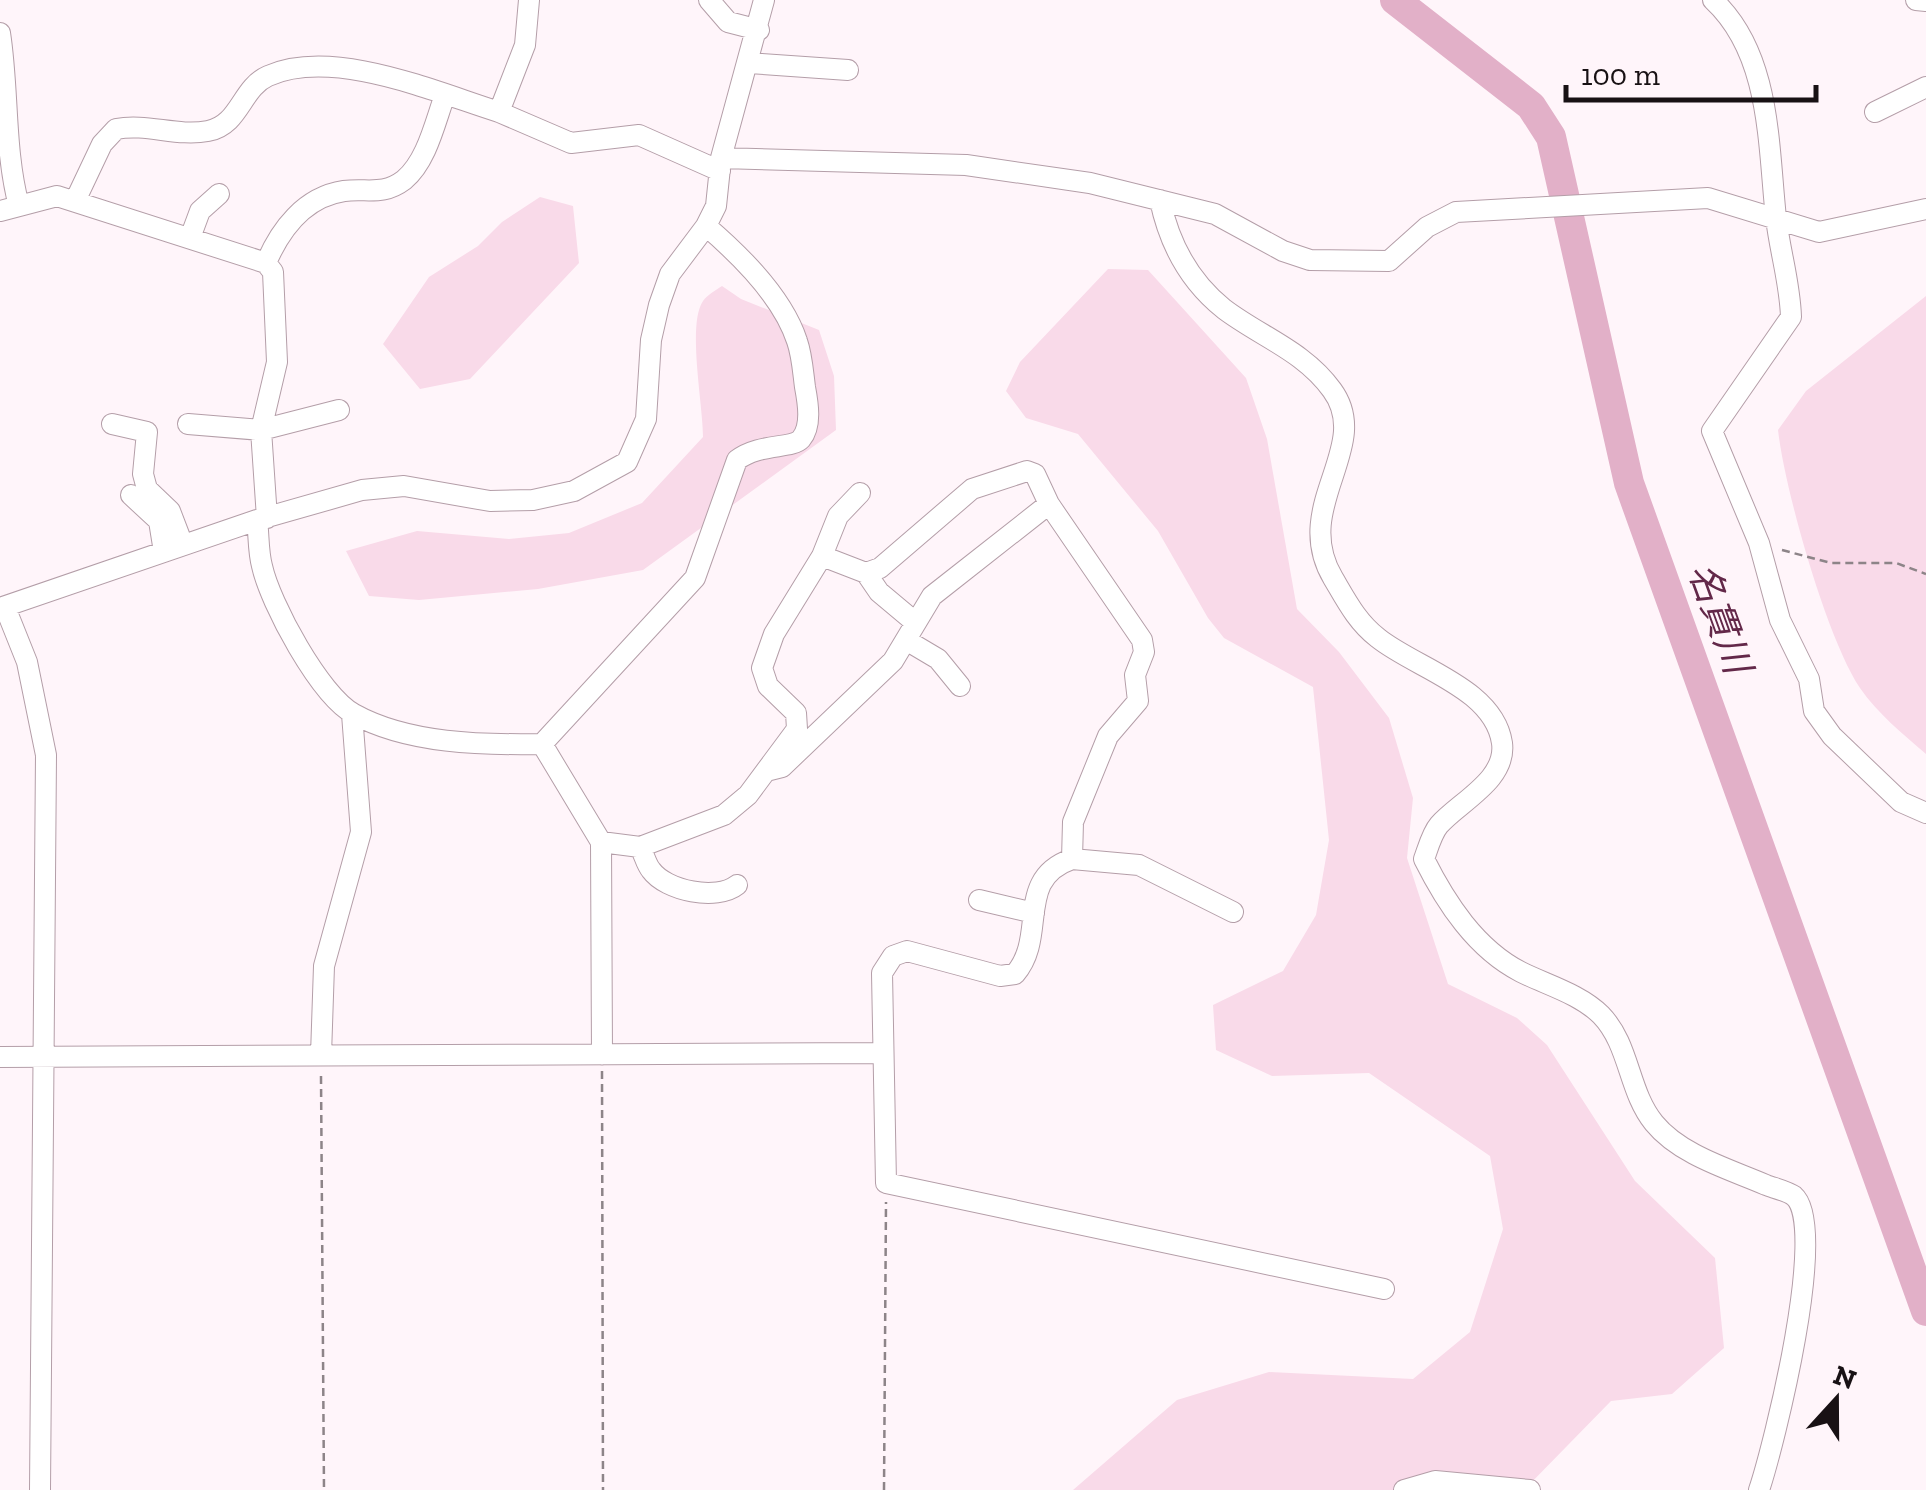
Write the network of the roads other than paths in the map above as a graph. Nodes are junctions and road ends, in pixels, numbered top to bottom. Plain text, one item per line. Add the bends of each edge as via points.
1 (528, 0) edge
2 (709, 0) edge
3 (764, 0) edge
4 (1713, 0) edge
5 (1916, 0) edge
6 (1926, 2) edge
7 (758, 30) junction
8 (0, 32) edge
9 (749, 63) junction
10 (848, 70) dead end
11 (1926, 87) edge
12 (445, 95) junction
13 (499, 112) junction
14 (1876, 112) dead end
15 (720, 165) junction
16 (218, 194) dead end
17 (1160, 200) junction
18 (75, 201) junction
19 (1926, 208) edge
20 (10, 209) edge
21 (1776, 220) junction
22 (706, 226) junction
23 (190, 238) junction
24 (266, 263) junction
25 (339, 410) dead end
26 (112, 424) dead end
27 (188, 424) dead end
28 (261, 430) junction
29 (860, 492) dead end
30 (132, 494) dead end
31 (1048, 504) junction
32 (262, 519) junction
33 (174, 549) junction
34 (822, 556) junction
35 (866, 573) junction
36 (2, 607) edge
37 (911, 632) junction
38 (960, 686) dead end
39 (352, 714) junction
40 (542, 744) junction
41 (766, 771) junction
42 (1926, 813) edge
43 (601, 842) junction
44 (640, 847) junction
45 (1072, 859) junction
46 (737, 885) dead end
47 (979, 900) dead end
48 (1233, 912) dead end
49 (1034, 913) junction
50 (882, 1053) junction
51 (320, 1055) junction
52 (602, 1055) junction
53 (0, 1057) edge
54 (40, 1057) junction
55 (1384, 1290) dead end
56 (40, 1490) edge
57 (1404, 1490) edge
58 (1530, 1490) edge
59 (1759, 1490) edge

1 - 13 street via 526,45
2 - 7 street via 728,22
3 - 7 street
4 - 21 street via 1747,45 1771,137
5 - 6 street
7 - 9 street
8 - 20 street via 8,82
9 - 10 street
9 - 15 street
11 - 14 street
12 - 13 street
12 - 18 street via 350,70 296,68 253,85 226,125 210,131 116,128
12 - 24 street via 418,165 405,179 375,193 343,191 317,201 294,216
13 - 15 street via 571,142 639,135
15 - 17 street via 966,165
15 - 22 street via 716,206
16 - 23 street via 200,211
17 - 21 street via 1214,214 1310,260 1389,260 1456,212 1708,198
17 - 59 street via 1168,239 1188,270 1224,308 1304,359 1342,407 1345,438 1321,506 1318,536 1327,568 1357,618 1376,637 1453,683 1494,722 1502,744 1499,763 1436,827 1424,859 1443,896 1480,942 1601,1016 1654,1122 1672,1140 1794,1196 1806,1214 1805,1273
18 - 20 street via 56,196
18 - 23 street
19 - 21 street via 1819,232
21 - 42 street via 1790,317 1712,431 1759,544 1780,620 1809,679 1814,711 1901,802
22 - 32 street via 670,274 659,305 638,442 627,462 606,476 533,500 404,486 362,490
22 - 40 street via 777,304 796,339 808,424 794,445 753,448 737,460 695,578
23 - 24 street
24 - 28 street via 273,272 278,346
25 - 28 street
26 - 33 street via 147,432 143,474 148,490 170,511
27 - 28 street
28 - 32 street
29 - 34 street via 838,516
30 - 33 street via 159,520
31 - 35 street via 1035,474 991,481
31 - 37 street via 932,596
31 - 45 street via 1144,652 1134,675 1138,701 1108,736 1073,822
32 - 33 street
32 - 39 street via 261,565 276,605
33 - 36 street
34 - 35 street
34 - 41 street via 774,634 762,668 768,686 796,713 797,729
35 - 37 street
36 - 54 street via 27,662 46,755
37 - 38 street
37 - 41 street via 893,662 782,767
39 - 40 street via 458,744
39 - 51 street via 361,832 324,966
40 - 43 street
41 - 44 street via 724,816
43 - 44 street
43 - 52 street
44 - 46 street via 652,874 677,887 719,894
45 - 48 street via 1139,866
45 - 49 street via 1050,866
47 - 49 street
49 - 50 street via 1025,962 1014,974 907,952 893,956 882,973
50 - 52 street
50 - 55 street via 886,1182
51 - 52 street
51 - 54 street
53 - 54 street
54 - 56 street
57 - 58 street via 1436,1481

